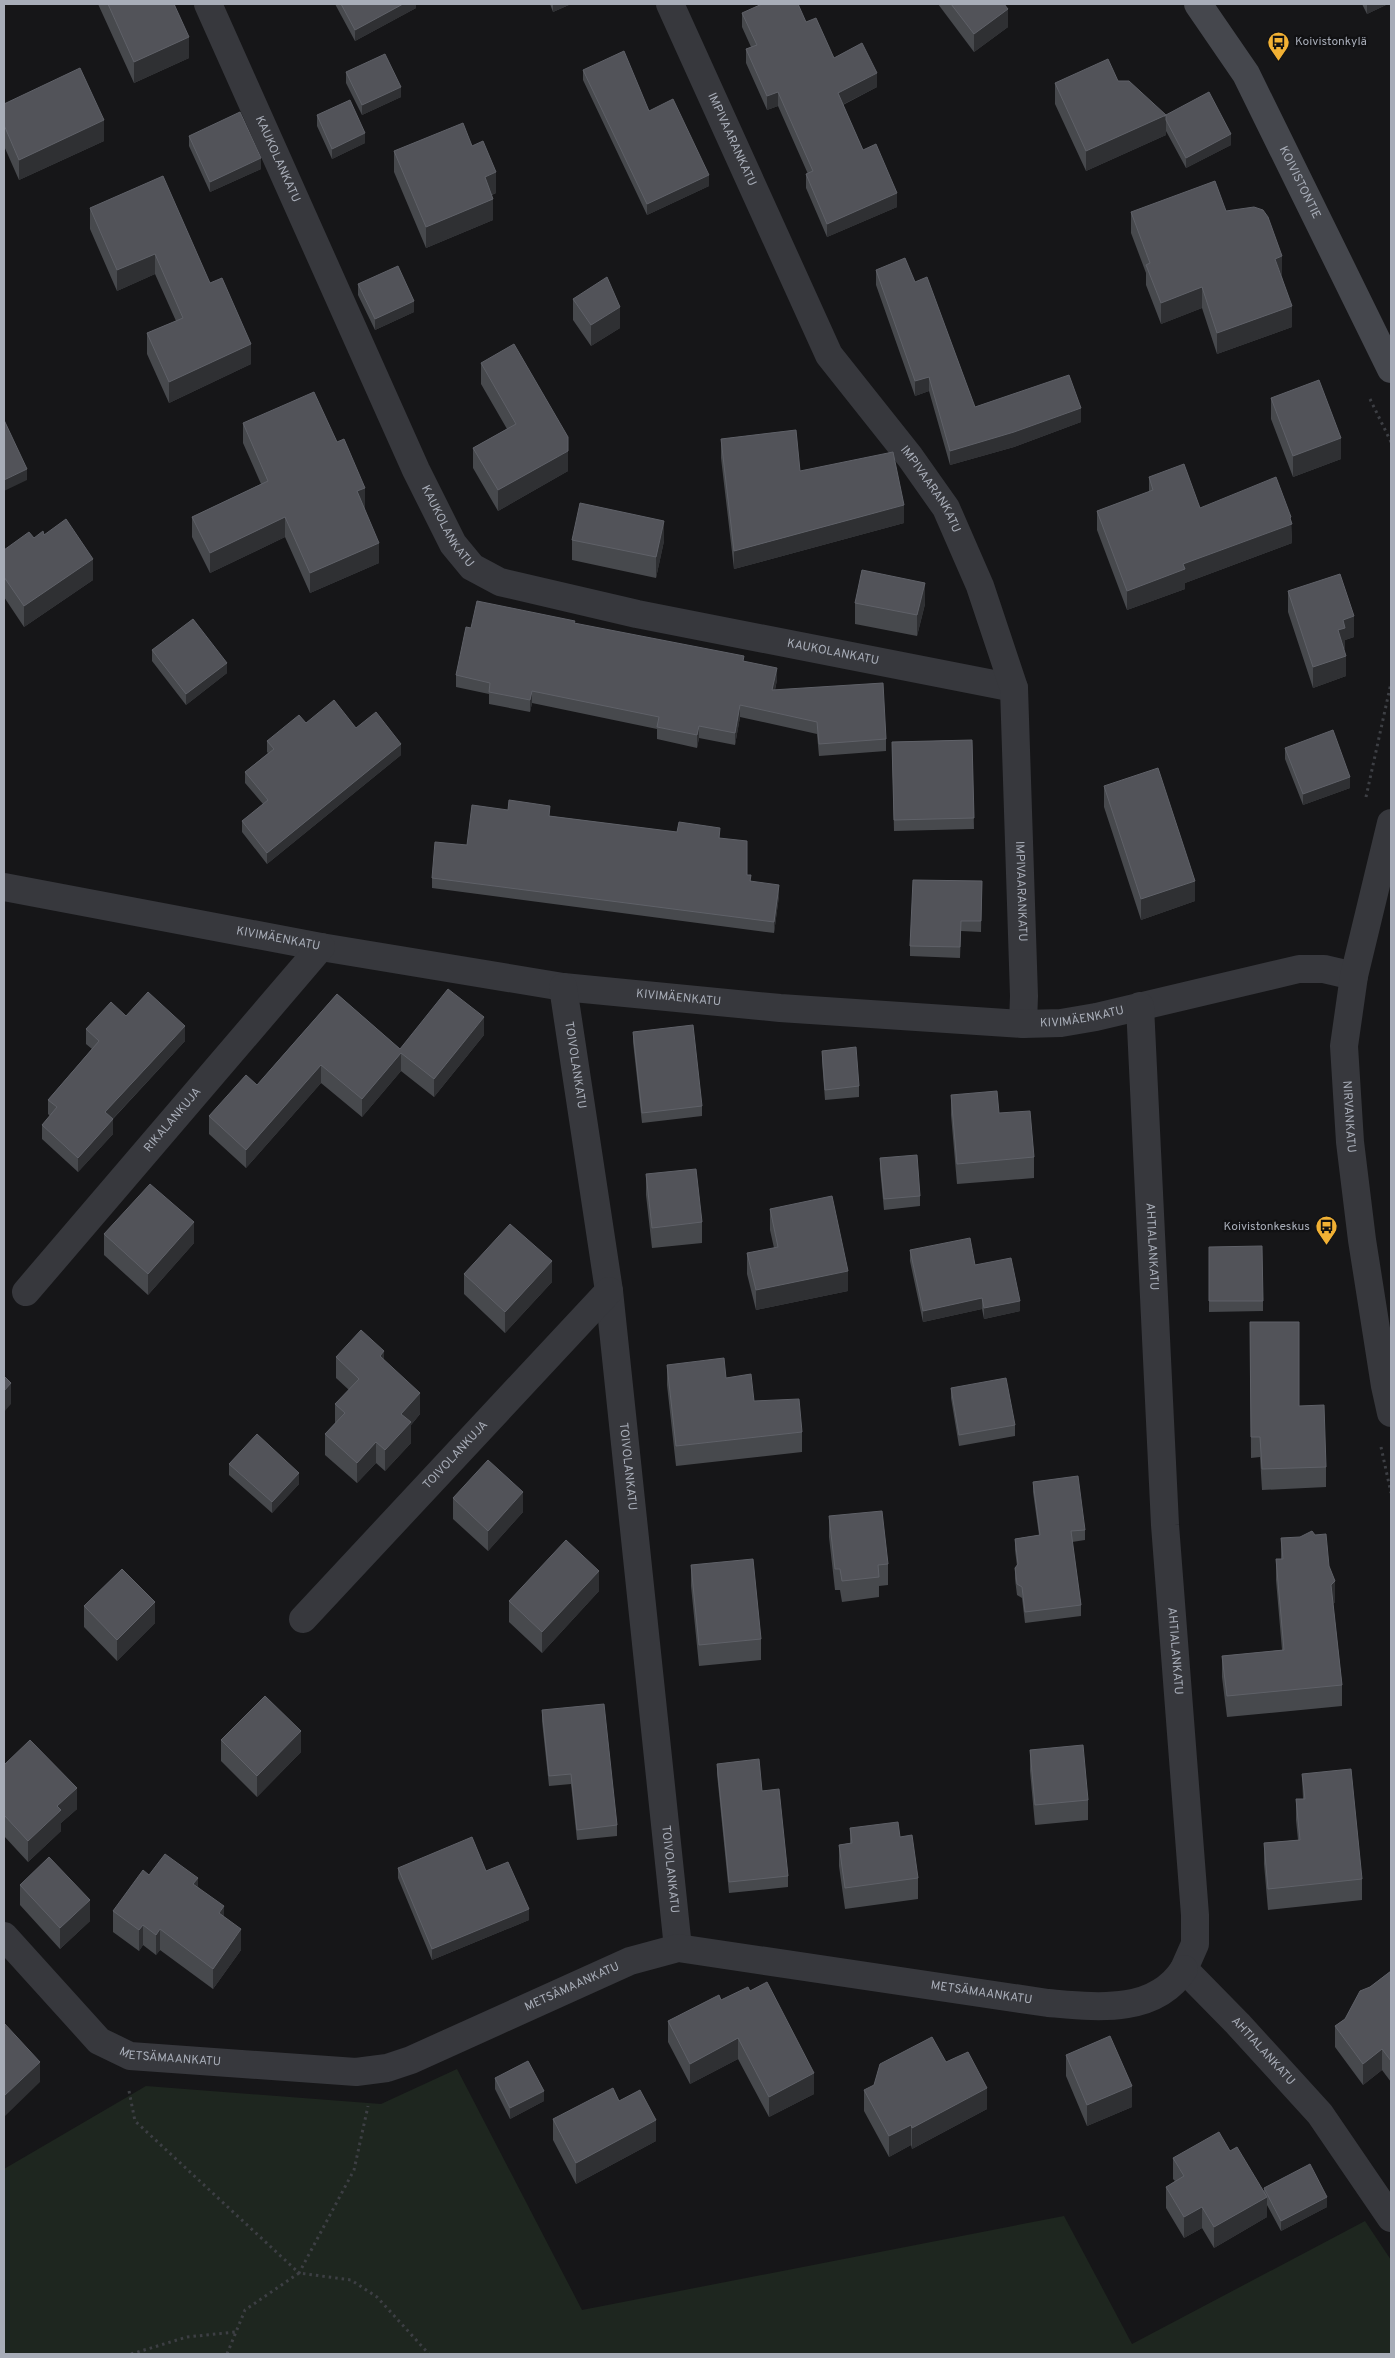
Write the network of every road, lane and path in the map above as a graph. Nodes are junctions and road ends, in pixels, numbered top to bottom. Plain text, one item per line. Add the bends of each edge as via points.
1 (208, 4) edge
2 (670, 4) edge
3 (1198, 4) edge
4 (1391, 368) edge
5 (1366, 391) dead end
6 (1391, 442) edge
7 (1014, 688) junction
8 (1391, 823) edge
9 (4, 887) edge
10 (321, 947) junction
11 (1354, 976) junction
12 (563, 987) junction
13 (1140, 1006) junction
14 (1023, 1024) junction
15 (609, 1291) junction
16 (26, 1292) dead end
17 (1388, 1386) edge
18 (1391, 1413) edge
19 (303, 1619) dead end
20 (4, 1936) edge
21 (678, 1948) junction
22 (1184, 1968) junction
23 (377, 2070) junction
24 (135, 2121) dead end
25 (1391, 2218) edge
26 (300, 2273) junction
27 (236, 2332) junction
28 (131, 2354) edge
29 (227, 2354) edge
30 (429, 2354) edge

1 - 7 street, KAUKOLANKATU via 416,470 453,544 472,567 500,582 628,612
2 - 7 street, IMPIVAARANKATU via 829,355 946,508 980,586
3 - 4 main road, KOIVISTONTIE via 1246,74
5 - 6 path
7 - 14 street, IMPIVAARANKATU
8 - 11 street, NIRVANKATU
9 - 10 street, KIVIMÄENKATU
10 - 12 street, KIVIMÄENKATU
10 - 16 street, RIKALANKUJA
11 - 13 street, KIVIMÄENKATU via 1324,969 1299,969
11 - 17 street, NIRVANKATU via 1344,1046 1350,1142 1362,1240
12 - 14 street, KIVIMÄENKATU via 780,1008
12 - 15 street, TOIVOLANKATU
13 - 14 street, KIVIMÄENKATU via 1061,1023
13 - 22 street, AHTIALANKATU via 1165,1525 1195,1915 1194,1944
15 - 19 street, TOIVOLANKUJA
15 - 21 street, TOIVOLANKATU
17 - 18 street, NIRVANKATU
20 - 23 street, METSÄMAANKATU via 99,2041 130,2056 314,2070
21 - 22 street, METSÄMAANKATU via 1048,2003 1104,2007 1156,1995 1176,1982
21 - 23 street, METSÄMAANKATU via 630,1961 411,2060
22 - 25 street, AHTIALANKATU via 1320,2114
23 - 26 path via 354,2170
24 - 26 path
26 - 27 path via 245,2310
26 - 30 path via 351,2280 376,2297
27 - 28 path via 187,2337
27 - 29 path

